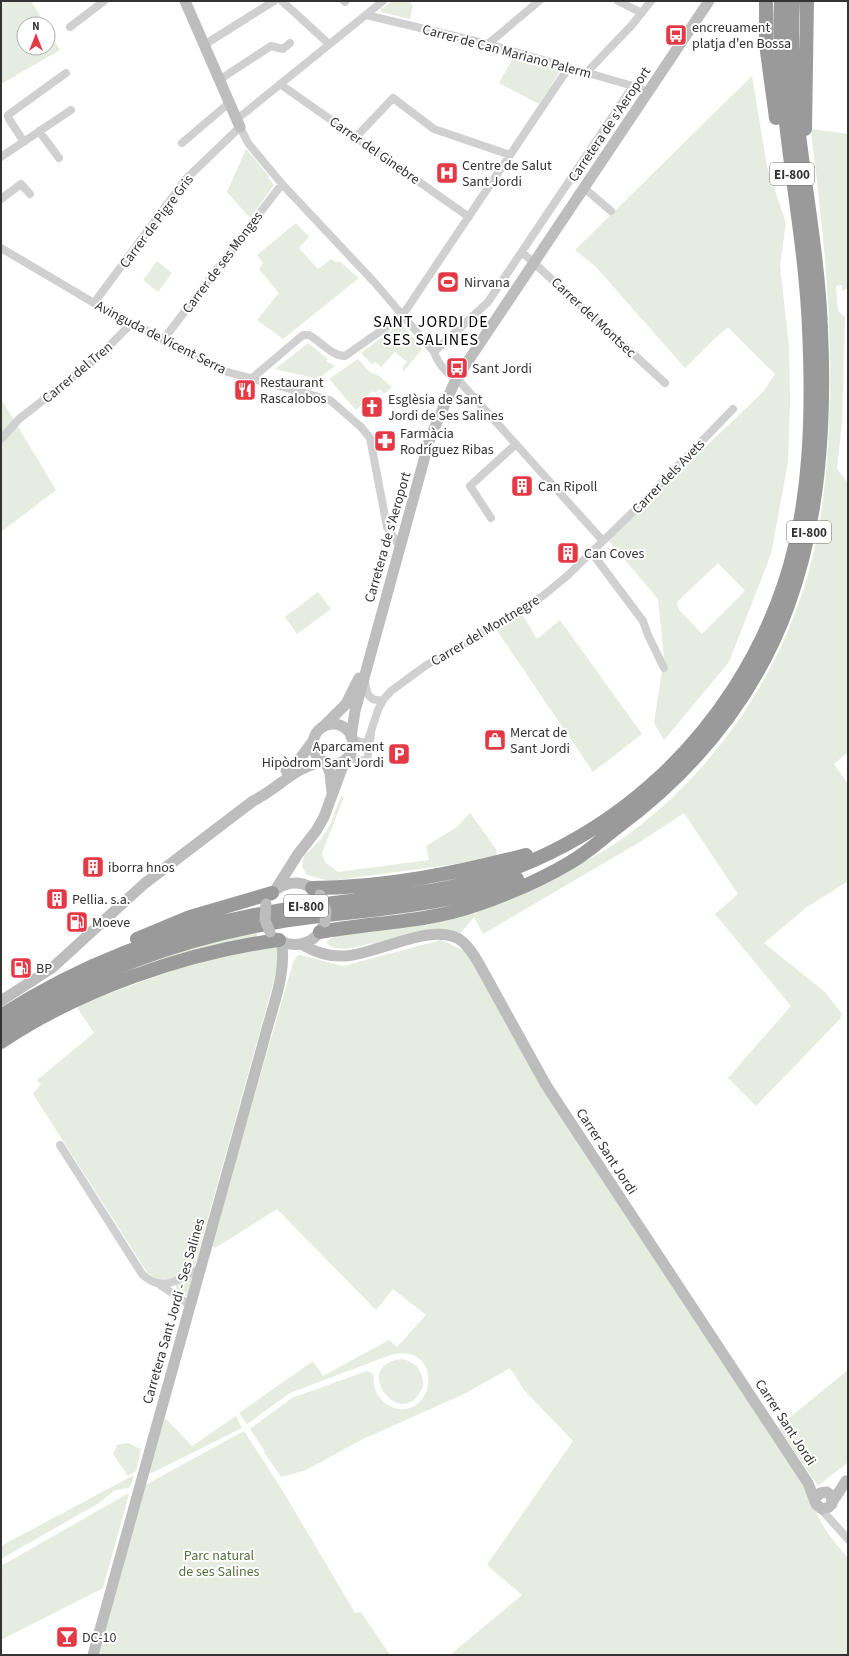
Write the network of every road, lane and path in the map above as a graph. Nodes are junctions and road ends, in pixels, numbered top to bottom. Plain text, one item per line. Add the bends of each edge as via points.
1 (104, 1) edge
2 (274, 1) edge
3 (282, 1) edge
4 (383, 1) edge
5 (538, 1) edge
6 (618, 1) edge
7 (651, 1) edge
8 (709, 1) edge
9 (766, 1) edge
10 (781, 1) edge
11 (793, 1) edge
12 (807, 1) edge
13 (188, 2) edge
14 (642, 13) junction
15 (366, 15) junction
16 (70, 27) dead end
17 (290, 43) dead end
18 (329, 44) junction
19 (488, 44) junction
20 (204, 46) junction
21 (569, 67) junction
22 (66, 73) dead end
23 (586, 73) junction
24 (219, 80) junction
25 (280, 84) junction
26 (633, 86) junction
27 (648, 92) junction
28 (228, 103) junction
29 (71, 110) dead end
30 (238, 123) junction
31 (39, 131) junction
32 (356, 137) junction
33 (24, 142) junction
34 (182, 143) dead end
35 (510, 155) junction
36 (1, 157) edge
37 (59, 158) dead end
38 (803, 163) junction
39 (282, 184) junction
40 (794, 185) junction
41 (584, 188) junction
42 (30, 194) dead end
43 (1, 199) edge
44 (611, 211) dead end
45 (469, 216) junction
46 (1, 248) edge
47 (522, 252) junction
48 (534, 262) junction
49 (94, 303) junction
50 (402, 316) junction
51 (132, 323) junction
52 (163, 340) junction
53 (434, 352) junction
54 (251, 379) junction
55 (456, 379) junction
56 (665, 383) dead end
57 (732, 409) dead end
58 (1, 439) edge
59 (516, 444) junction
60 (491, 518) dead end
61 (603, 541) junction
62 (400, 547) junction
63 (592, 553) junction
64 (368, 658) junction
65 (664, 668) dead end
66 (365, 674) junction
67 (383, 700) junction
68 (323, 727) junction
69 (372, 730) junction
70 (352, 738) junction
71 (313, 741) junction
72 (346, 759) junction
73 (324, 762) junction
74 (260, 795) junction
75 (332, 795) junction
76 (607, 835) junction
77 (566, 845) junction
78 (298, 854) junction
79 (313, 889) junction
80 (271, 895) junction
81 (321, 930) junction
82 (276, 938) junction
83 (300, 944) junction
84 (334, 956) junction
85 (280, 975) junction
86 (65, 979) junction
87 (1, 1001) edge
88 (1, 1016) edge
89 (1, 1031) edge
90 (1, 1042) edge
91 (60, 1145) dead end
92 (200, 1269) junction
93 (160, 1285) junction
94 (190, 1305) junction
95 (847, 1480) edge
96 (824, 1500) junction
97 (848, 1539) edge
98 (93, 1655) edge

1 - 16 street
2 - 20 street
3 - 18 street
4 - 15 street
5 - 19 street
6 - 14 street
7 - 14 street
8 - 27 main road, Carretera de s'Aeroport
9 - 40 highway via 766,44 772,94 780,136
10 - 40 highway, EI-800 via 781,76
11 - 38 highway, EI-800 via 793,77
12 - 38 highway
13 - 20 main road
14 - 23 street
15 - 18 street
15 - 19 street, Carrer de Can Mariano Palerm
17 - 24 street via 283,49 271,46
18 - 25 street
19 - 21 street, Carrer de Can Mariano Palerm
20 - 24 main road
21 - 23 street, Carrer de Can Mariano Palerm
21 - 35 street
22 - 33 street via 8,115
23 - 26 street, Carrer de Can Mariano Palerm
24 - 28 main road
25 - 30 street
25 - 32 street, Carrer del Ginebre
26 - 27 street, Carrer de Can Mariano Palerm
26 - 47 street, Carretera de s'Aeroport
27 - 41 main road, Carretera de s'Aeroport
28 - 30 main road
28 - 34 street
29 - 31 street
30 - 39 street via 248,143
30 - 49 street, Carrer de Pigre Gris via 186,178
31 - 33 street
31 - 37 street
32 - 35 street via 393,98 434,129
32 - 45 street, Carrer del Ginebre
33 - 36 street
35 - 45 street
38 - 76 highway, EI-800 via 817,268 822,382 817,481 800,571 772,647 734,711 706,748 671,784
39 - 50 street via 375,283
39 - 52 street, Carrer de ses Monges
40 - 77 highway, EI-800 via 808,315 810,404 800,518 785,582 761,641 724,704 698,739 645,792 607,820
41 - 44 street
41 - 48 main road, Carretera de s'Aeroport
42 - 43 street via 21,184
45 - 50 street
46 - 49 street, Avinguda de Vicent Serra
47 - 48 street, Carrer del Montsec
47 - 53 street, Carretera de s'Aeroport via 488,302
48 - 55 main road, Carretera de s'Aeroport
48 - 56 street, Carrer del Montsec
49 - 51 street, Avinguda de Vicent Serra
50 - 53 street
50 - 54 street via 345,356 334,353 309,335 303,335
51 - 52 street, Avinguda de Vicent Serra
51 - 58 street, Carrer del Tren via 97,358 19,419
52 - 54 street, Avinguda de Vicent Serra via 224,371
53 - 55 street via 437,360
54 - 62 street, Avinguda de Vicent Serra via 330,400 361,427 373,446 387,527
55 - 59 street
55 - 62 main road, Carretera de s'Aeroport via 430,438
57 - 61 street, Carrer dels Avets
59 - 60 street via 470,486
59 - 61 street
61 - 63 street, Carrer del Montnegre
62 - 64 main road, Carretera de s'Aeroport
63 - 65 street via 643,621
63 - 67 street, Carrer del Montnegre via 544,595 488,631 424,666
64 - 66 main road
64 - 68 main road via 346,704
66 - 67 street via 368,695 373,700
66 - 70 main road via 355,711
67 - 69 street, Carrer del Montnegre
68 - 70 main road via 336,724
68 - 71 main road
69 - 70 street, Carrer del Montnegre via 364,743
69 - 72 street, Carrer del Montnegre via 367,761
70 - 72 main road via 352,748
71 - 73 main road via 315,753
71 - 74 main road via 299,760
72 - 73 main road via 336,764
72 - 75 main road
73 - 74 main road via 301,768
73 - 75 main road via 330,773
74 - 87 main road via 144,884 52,968
75 - 78 main road via 316,831
76 - 81 highway via 573,861 536,881 477,905 449,914 412,921
76 - 89 highway, EI-800 via 537,871 475,893 419,905 278,922 203,938 127,964 78,986 19,1018
77 - 79 highway via 490,864 408,880
77 - 86 highway, EI-800 via 496,875 450,887 276,911 201,927 142,946
78 - 79 main road via 297,872
78 - 80 main road
79 - 80 main road via 287,884
79 - 81 main road, bridge via 326,911
80 - 82 main road, bridge via 265,920
80 - 86 highway via 171,924 104,954
81 - 83 main road via 310,940
81 - 84 main road via 321,947
82 - 83 main road
82 - 85 main road, Carretera Sant Jordi - Ses Salines via 283,956
82 - 90 highway via 200,956 112,985 31,1023
83 - 84 main road, Carrer Sant Jordi via 318,953
83 - 85 main road, Carretera Sant Jordi - Ses Salines
84 - 96 main road, Carrer Sant Jordi via 354,955 442,934 462,941 471,950 551,1091 808,1483
85 - 92 main road, Carretera Sant Jordi - Ses Salines
86 - 88 highway, EI-800
91 - 93 street via 142,1274 151,1282
92 - 93 street
92 - 94 main road, Carretera Sant Jordi - Ses Salines
93 - 94 street
94 - 98 main road, Carretera Sant Jordi - Ses Salines
95 - 96 main road
96 - 97 street via 835,1524

